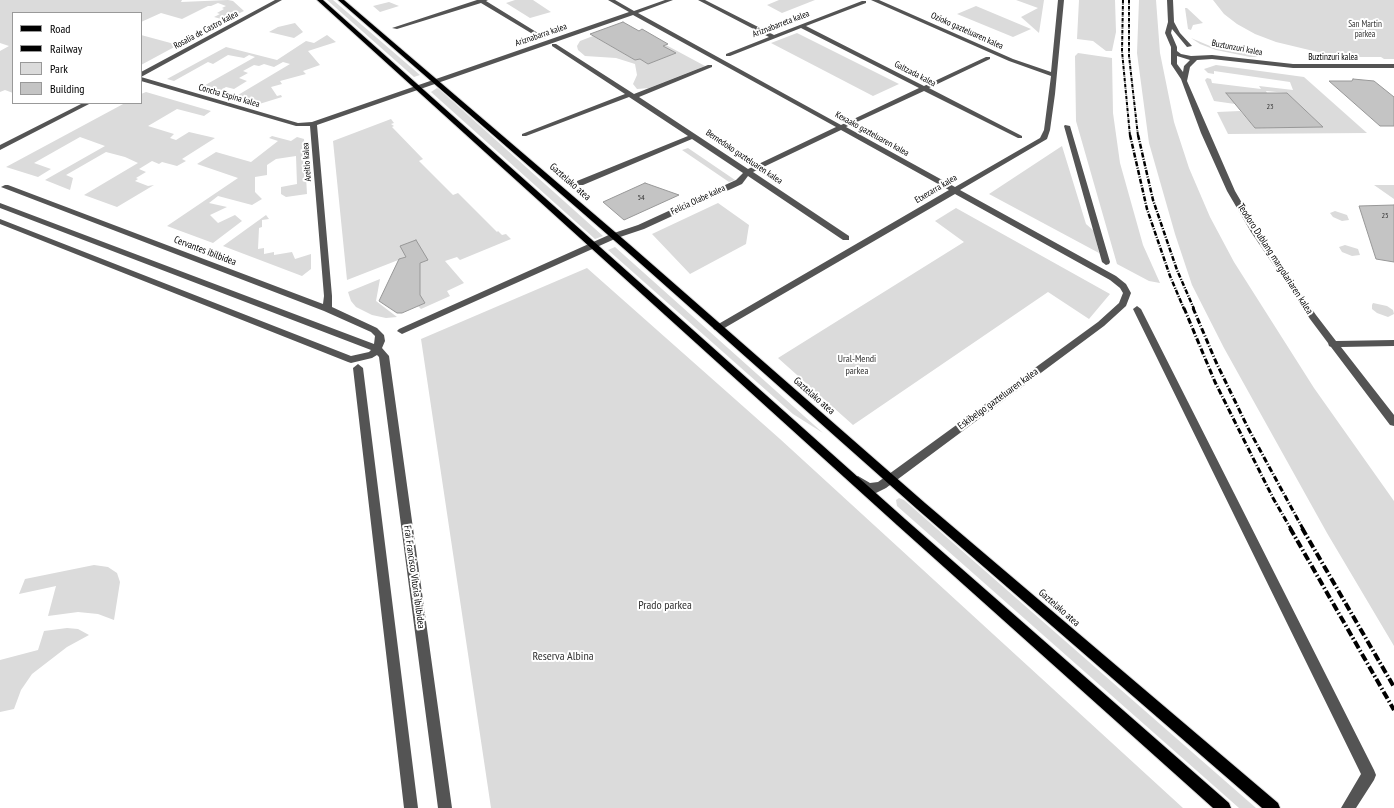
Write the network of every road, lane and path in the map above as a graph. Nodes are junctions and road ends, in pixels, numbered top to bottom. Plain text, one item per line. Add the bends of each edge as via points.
1 (279, 0) edge
2 (320, 0) edge
3 (341, 0) edge
4 (482, 0) edge
5 (611, 0) edge
6 (670, 0) edge
7 (701, 0) edge
8 (874, 0) edge
9 (1061, 0) edge
10 (1170, 0) edge
11 (864, 2) dead end
12 (633, 13) junction
13 (1171, 22) junction
14 (801, 26) junction
15 (395, 28) dead end
16 (773, 37) junction
17 (543, 38) dead end
18 (554, 45) dead end
19 (1189, 46) junction
20 (1174, 49) junction
21 (1198, 49) junction
22 (728, 56) dead end
23 (1202, 56) junction
24 (988, 58) dead end
25 (1195, 58) junction
26 (1273, 64) junction
27 (710, 66) dead end
28 (1391, 66) edge
29 (1394, 70) edge
30 (142, 74) edge
31 (1054, 75) junction
32 (142, 79) edge
33 (1184, 79) junction
34 (435, 81) junction
35 (417, 87) junction
36 (924, 88) junction
37 (632, 95) junction
38 (86, 104) edge
39 (313, 124) junction
40 (1067, 126) dead end
41 (840, 128) junction
42 (524, 135) dead end
43 (693, 136) junction
44 (1020, 137) dead end
45 (0, 148) edge
46 (748, 172) junction
47 (580, 183) dead end
48 (6, 188) dead end
49 (953, 190) junction
50 (0, 205) edge
51 (0, 221) edge
52 (614, 236) junction
53 (846, 238) dead end
54 (593, 246) junction
55 (1106, 262) dead end
56 (1123, 286) joint
57 (327, 309) junction
58 (1138, 310) dead end
59 (718, 328) junction
60 (402, 331) dead end
61 (1394, 343) edge
62 (1332, 344) junction
63 (377, 349) junction
64 (358, 368) dead end
65 (1394, 422) edge
66 (852, 478) junction
67 (890, 479) junction
68 (411, 808) edge
69 (445, 808) edge
70 (1224, 808) edge
71 (1273, 808) edge
72 (1348, 808) edge

1 - 30 street, Rosalia de Castro kalea
2 - 35 main road
3 - 34 main road, Gaztelako atea
4 - 15 street
4 - 17 street
5 - 12 street, Kexaako gazteluaren kalea
6 - 12 street, Ariznabarra kalea
7 - 16 street
8 - 31 street, Ozioko gazteluaren kalea via 1011,60
9 - 31 street, Etxezarra kalea
10 - 13 street, Teodoro Dublang margolariaren kalea
11 - 14 street, Ariznabarreta kalea
12 - 34 street, Ariznabarra kalea
12 - 41 street, Kexaako gazteluaren kalea via 720,59
13 - 19 street
13 - 20 street, Teodoro Dublang margolariaren kalea via 1168,33
14 - 16 street, Ariznabarreta kalea
14 - 36 street, Galtzada kalea
16 - 22 street, Ariznabarreta kalea
18 - 37 street, Bernedoko gazteluaren kalea
19 - 20 street, Buztunzuri kalea
19 - 21 street, Buztunzuri kalea
20 - 25 street via 1183,56
20 - 33 street, Teodoro Dublang margolariaren kalea via 1174,64
21 - 23 street via 1204,53
21 - 26 street, Buztunzuri kalea
23 - 25 street
23 - 26 street, Buztunzuri kalea
24 - 36 street, Felicia Olabe kalea
25 - 33 street via 1187,66
26 - 28 street, Buztinzuri kalea
27 - 37 street
28 - 29 street
31 - 49 street, Etxezarra kalea via 1047,130 1043,139
32 - 39 street, Concha Espina kalea via 293,124
33 - 62 street, Teodoro Dublang margolariaren kalea via 1204,133 1231,191 1279,268
34 - 35 street, Ariznabarra kalea
34 - 52 main road, Gaztelako atea
35 - 39 street
35 - 54 main road
36 - 41 street, Felicia Olabe kalea
36 - 44 street, Galtzada kalea
37 - 42 street
37 - 43 street, Bernedoko gazteluaren kalea
38 - 45 street
39 - 57 street, Areitio kalea
40 - 55 street
41 - 46 street, Felicia Olabe kalea
41 - 49 street, Kexaako gazteluaren kalea
43 - 46 street, Bernedoko gazteluaren kalea
43 - 47 street
46 - 52 street, Felicia Olabe kalea via 732,185 641,227
46 - 53 street, Bernedoko gazteluaren kalea
48 - 57 street, Cervantes ibilbidea
49 - 56 street, Kexaako gazteluaren kalea via 1113,278
49 - 59 street, Etxezarra kalea
50 - 63 street
51 - 63 street via 351,360 372,355
52 - 54 street, Felicia Olabe kalea
52 - 59 main road, Gaztelako atea
54 - 60 street, Felicia Olabe kalea
54 - 66 main road
56 - 67 street, Eskibelgo gazteluaren kalea via 1127,293 1123,304 1101,324
57 - 63 street, Cervantes ibilbidea via 374,330 380,341
58 - 72 street via 1369,776
59 - 67 main road, Gaztelako atea
61 - 62 street
62 - 65 street, Teodoro Dublang margolariaren kalea
63 - 69 street, Frai Francisco Vitoria ibilbidea via 384,356
64 - 68 street
66 - 67 street, Eskibelgo gazteluaren kalea via 868,487 876,488
66 - 70 main road
67 - 71 main road, Gaztelako atea

